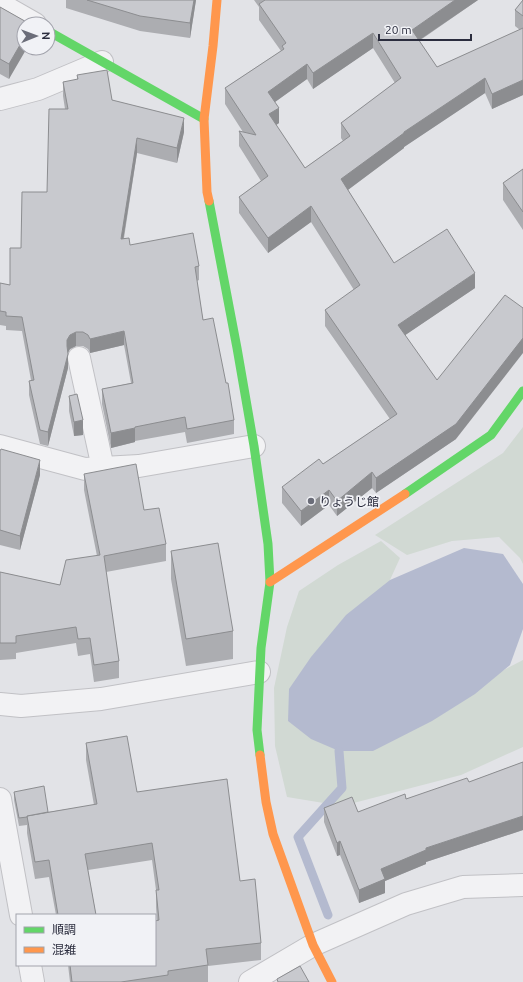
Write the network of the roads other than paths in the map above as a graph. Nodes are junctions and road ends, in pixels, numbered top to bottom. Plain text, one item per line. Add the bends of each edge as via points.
1 (217, 0) edge
2 (0, 4) edge
3 (21, 16) edge
4 (56, 36) edge
5 (102, 62) junction
6 (0, 99) edge
7 (204, 119) junction
8 (78, 358) dead end
9 (523, 391) edge
10 (0, 446) edge
11 (254, 446) junction
12 (103, 468) junction
13 (270, 582) junction
14 (259, 672) junction
15 (0, 704) edge
16 (0, 799) edge
17 (523, 885) edge
18 (21, 914) edge
19 (313, 945) junction
20 (30, 966) edge
21 (33, 982) edge
22 (250, 982) edge
23 (332, 982) edge

1 - 7 street
2 - 3 street
4 - 5 street
5 - 6 street via 38,89
5 - 7 street
7 - 11 street via 207,192
8 - 12 street
9 - 13 street via 491,435
10 - 12 street via 85,469
11 - 12 street via 139,466
11 - 13 street via 268,544
13 - 14 street
14 - 15 street via 101,699 21,706
14 - 19 street via 257,730 266,802 273,834
16 - 18 street
17 - 19 street via 464,887 406,904
19 - 22 street
19 - 23 street
20 - 21 street

